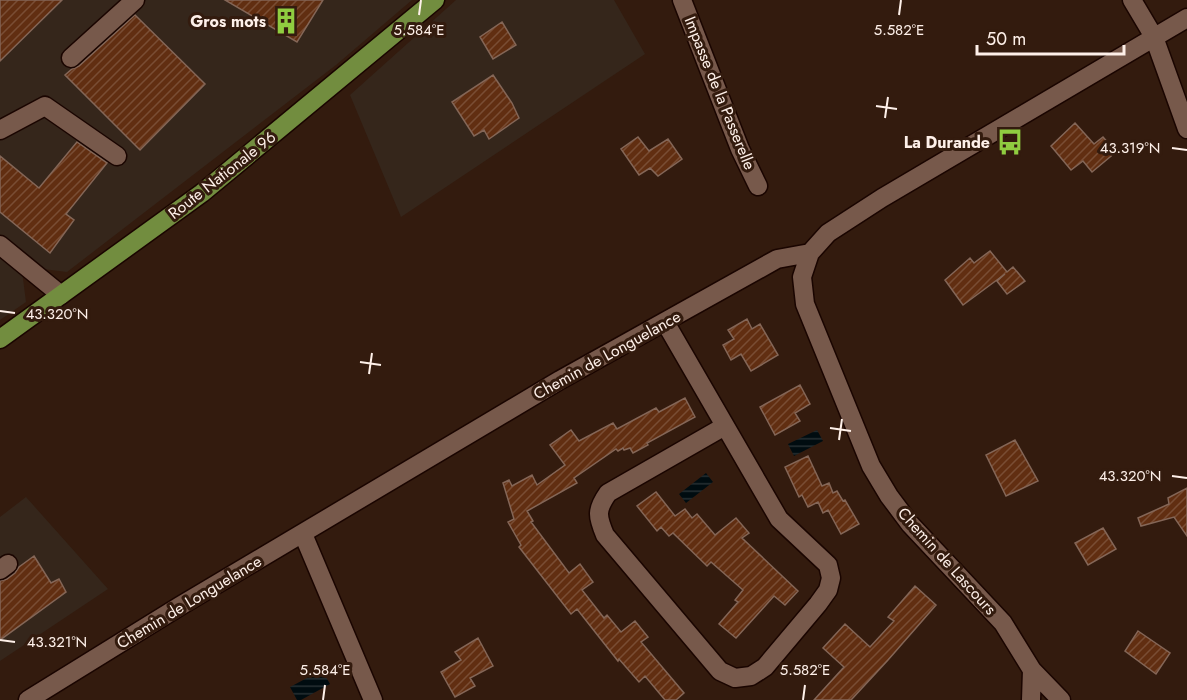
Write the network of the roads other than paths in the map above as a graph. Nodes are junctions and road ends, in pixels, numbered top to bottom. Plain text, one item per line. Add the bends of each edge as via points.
1 (135, 0) edge
2 (435, 0) edge
3 (682, 0) edge
4 (1132, 0) edge
5 (1187, 18) edge
6 (1154, 37) junction
7 (71, 58) dead end
8 (1187, 129) edge
9 (0, 130) edge
10 (117, 156) dead end
11 (758, 186) dead end
12 (0, 245) edge
13 (810, 253) junction
14 (61, 295) junction
15 (665, 322) junction
16 (0, 339) edge
17 (725, 426) junction
18 (303, 534) junction
19 (1032, 670) junction
20 (28, 700) edge
21 (373, 700) edge
22 (1031, 700) edge
23 (1061, 700) edge

1 - 7 street
2 - 14 main road, Route Nationale 96 via 202,193
3 - 11 street, Impasse de la Passerelle
4 - 6 street
5 - 6 street
6 - 8 street
6 - 13 street via 882,198 828,233
9 - 10 street via 45,106
12 - 14 street
13 - 15 street, Chemin de Longuelance via 777,259
13 - 19 street, Chemin de Lascours via 802,277 805,304 871,466 910,524 1003,623
14 - 16 main road, Route Nationale 96
15 - 17 street
15 - 18 street, Chemin de Longuelance via 560,380
17 - 17 street via 608,493 599,505 599,520 606,535 720,671 735,678 750,676 765,667 818,604 831,578 828,565 779,519
18 - 20 street, Chemin de Longuelance
18 - 21 street
19 - 22 street
19 - 23 street, Chemin de Lascours

